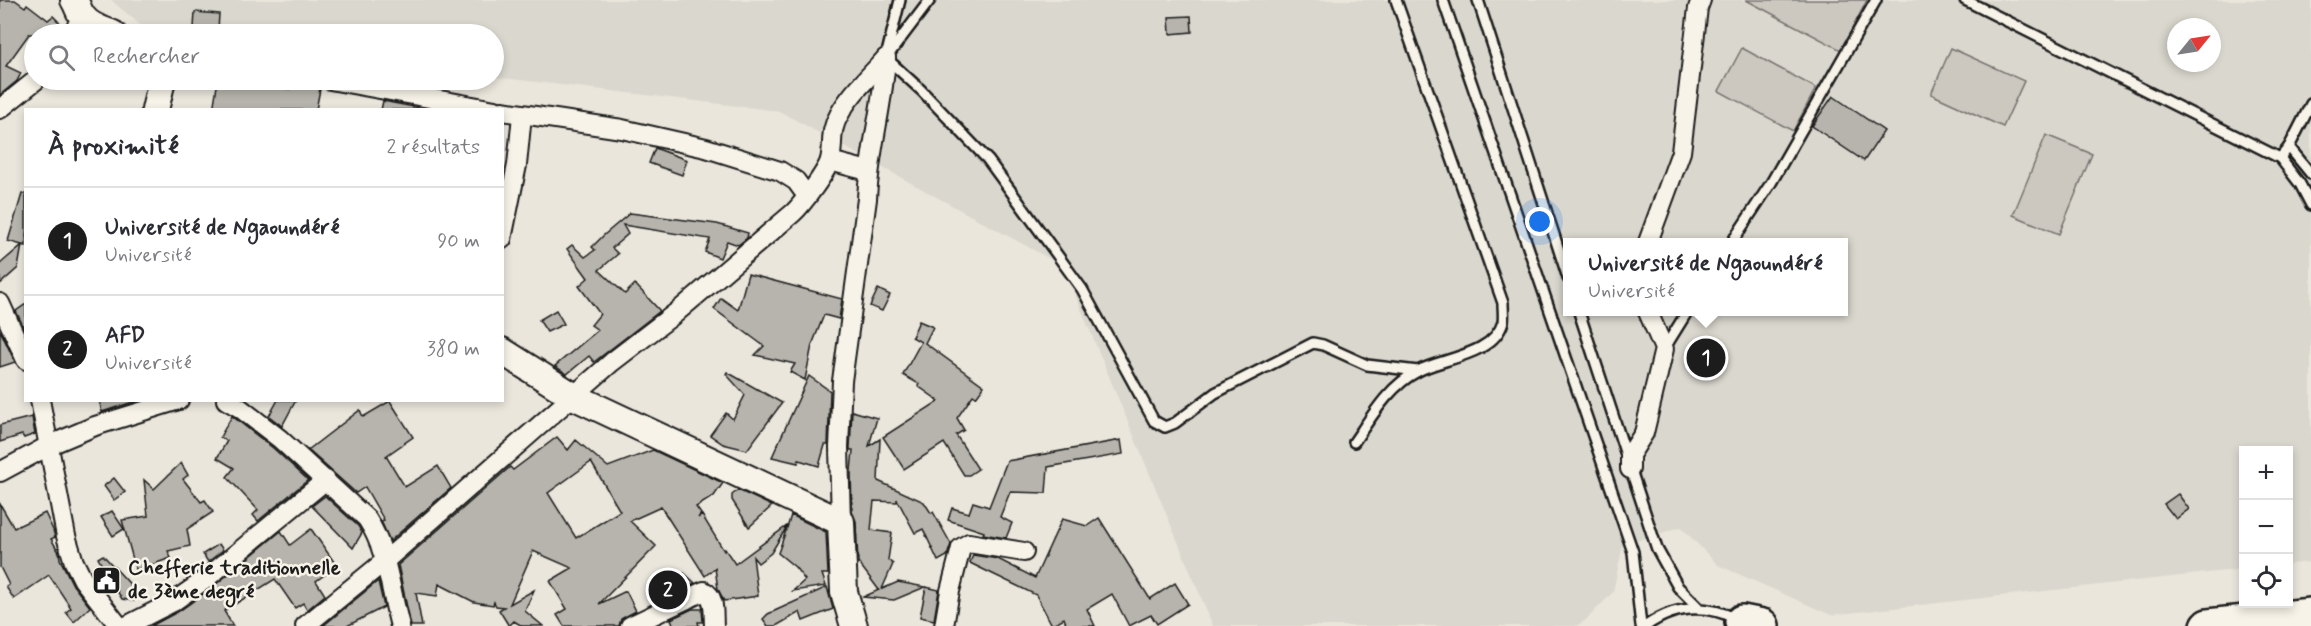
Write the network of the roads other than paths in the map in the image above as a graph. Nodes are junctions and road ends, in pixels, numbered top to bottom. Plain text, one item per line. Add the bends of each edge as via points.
1 (900, 0) edge
2 (930, 0) edge
3 (1396, 0) edge
4 (1443, 0) edge
5 (1478, 0) edge
6 (1701, 0) edge
7 (1876, 0) edge
8 (1965, 0) edge
9 (78, 12) edge
10 (91, 24) edge
11 (886, 58) junction
12 (24, 90) edge
13 (159, 90) edge
14 (385, 90) edge
15 (2311, 104) edge
16 (155, 108) edge
17 (484, 108) edge
18 (0, 109) edge
19 (504, 111) edge
20 (522, 115) junction
21 (2289, 147) junction
22 (2280, 158) junction
23 (830, 161) junction
24 (868, 171) junction
25 (2311, 174) edge
26 (807, 196) junction
27 (2311, 205) edge
28 (504, 229) edge
29 (1650, 238) edge
30 (1735, 238) edge
31 (1563, 263) edge
32 (0, 303) edge
33 (1580, 316) edge
34 (1650, 316) edge
35 (1685, 316) edge
36 (1664, 349) junction
37 (504, 352) edge
38 (24, 356) edge
39 (1418, 371) junction
40 (573, 396) junction
41 (40, 402) edge
42 (173, 402) edge
43 (230, 402) edge
44 (1354, 442) dead end
45 (50, 445) junction
46 (1630, 469) junction
47 (0, 472) edge
48 (326, 480) junction
49 (841, 522) junction
50 (1024, 552) dead end
51 (386, 560) junction
52 (1698, 608) junction
53 (2311, 615) edge
54 (2265, 623) edge
55 (1750, 625) edge
56 (119, 626) edge
57 (126, 626) edge
58 (305, 626) edge
59 (400, 626) edge
60 (630, 626) edge
61 (714, 626) edge
62 (854, 626) edge
63 (944, 626) edge
64 (1641, 626) edge
65 (1646, 626) edge
66 (2208, 626) edge

1 - 11 lane
2 - 11 lane
3 - 39 lane via 1503,303 1503,322 1494,337 1472,353
4 - 64 lane via 1630,542
5 - 31 lane
6 - 29 street via 1681,152
7 - 30 lane
8 - 22 lane
9 - 10 street
11 - 23 street via 839,115 832,131
11 - 24 street via 885,85
11 - 39 lane via 988,160 1082,290 1154,421 1165,427 1175,423 1215,393 1313,343 1366,365
12 - 18 street
13 - 16 street
14 - 17 street
15 - 21 lane
19 - 20 street
20 - 26 street via 622,129 706,148 780,171 796,181
20 - 28 street
21 - 22 lane
21 - 25 lane
22 - 27 lane
23 - 24 street
23 - 26 street
24 - 49 street via 842,381
26 - 40 street via 784,222
32 - 38 street
33 - 46 lane
34 - 36 street
35 - 36 lane
36 - 46 street via 1644,433 1630,455
37 - 40 street
39 - 44 lane via 1388,394
40 - 49 street
40 - 51 street
41 - 45 street
42 - 45 street via 95,426
43 - 48 street via 280,438
45 - 47 street
45 - 56 street via 74,562
46 - 52 lane via 1657,549 1678,587
48 - 51 street via 367,519
48 - 57 street via 196,587
49 - 62 street via 844,592
50 - 63 street via 969,543 961,548
51 - 58 street
51 - 59 street
52 - 55 lane via 1721,611
52 - 65 lane via 1678,610
53 - 54 highway
54 - 66 highway
60 - 61 street via 704,591 712,598

